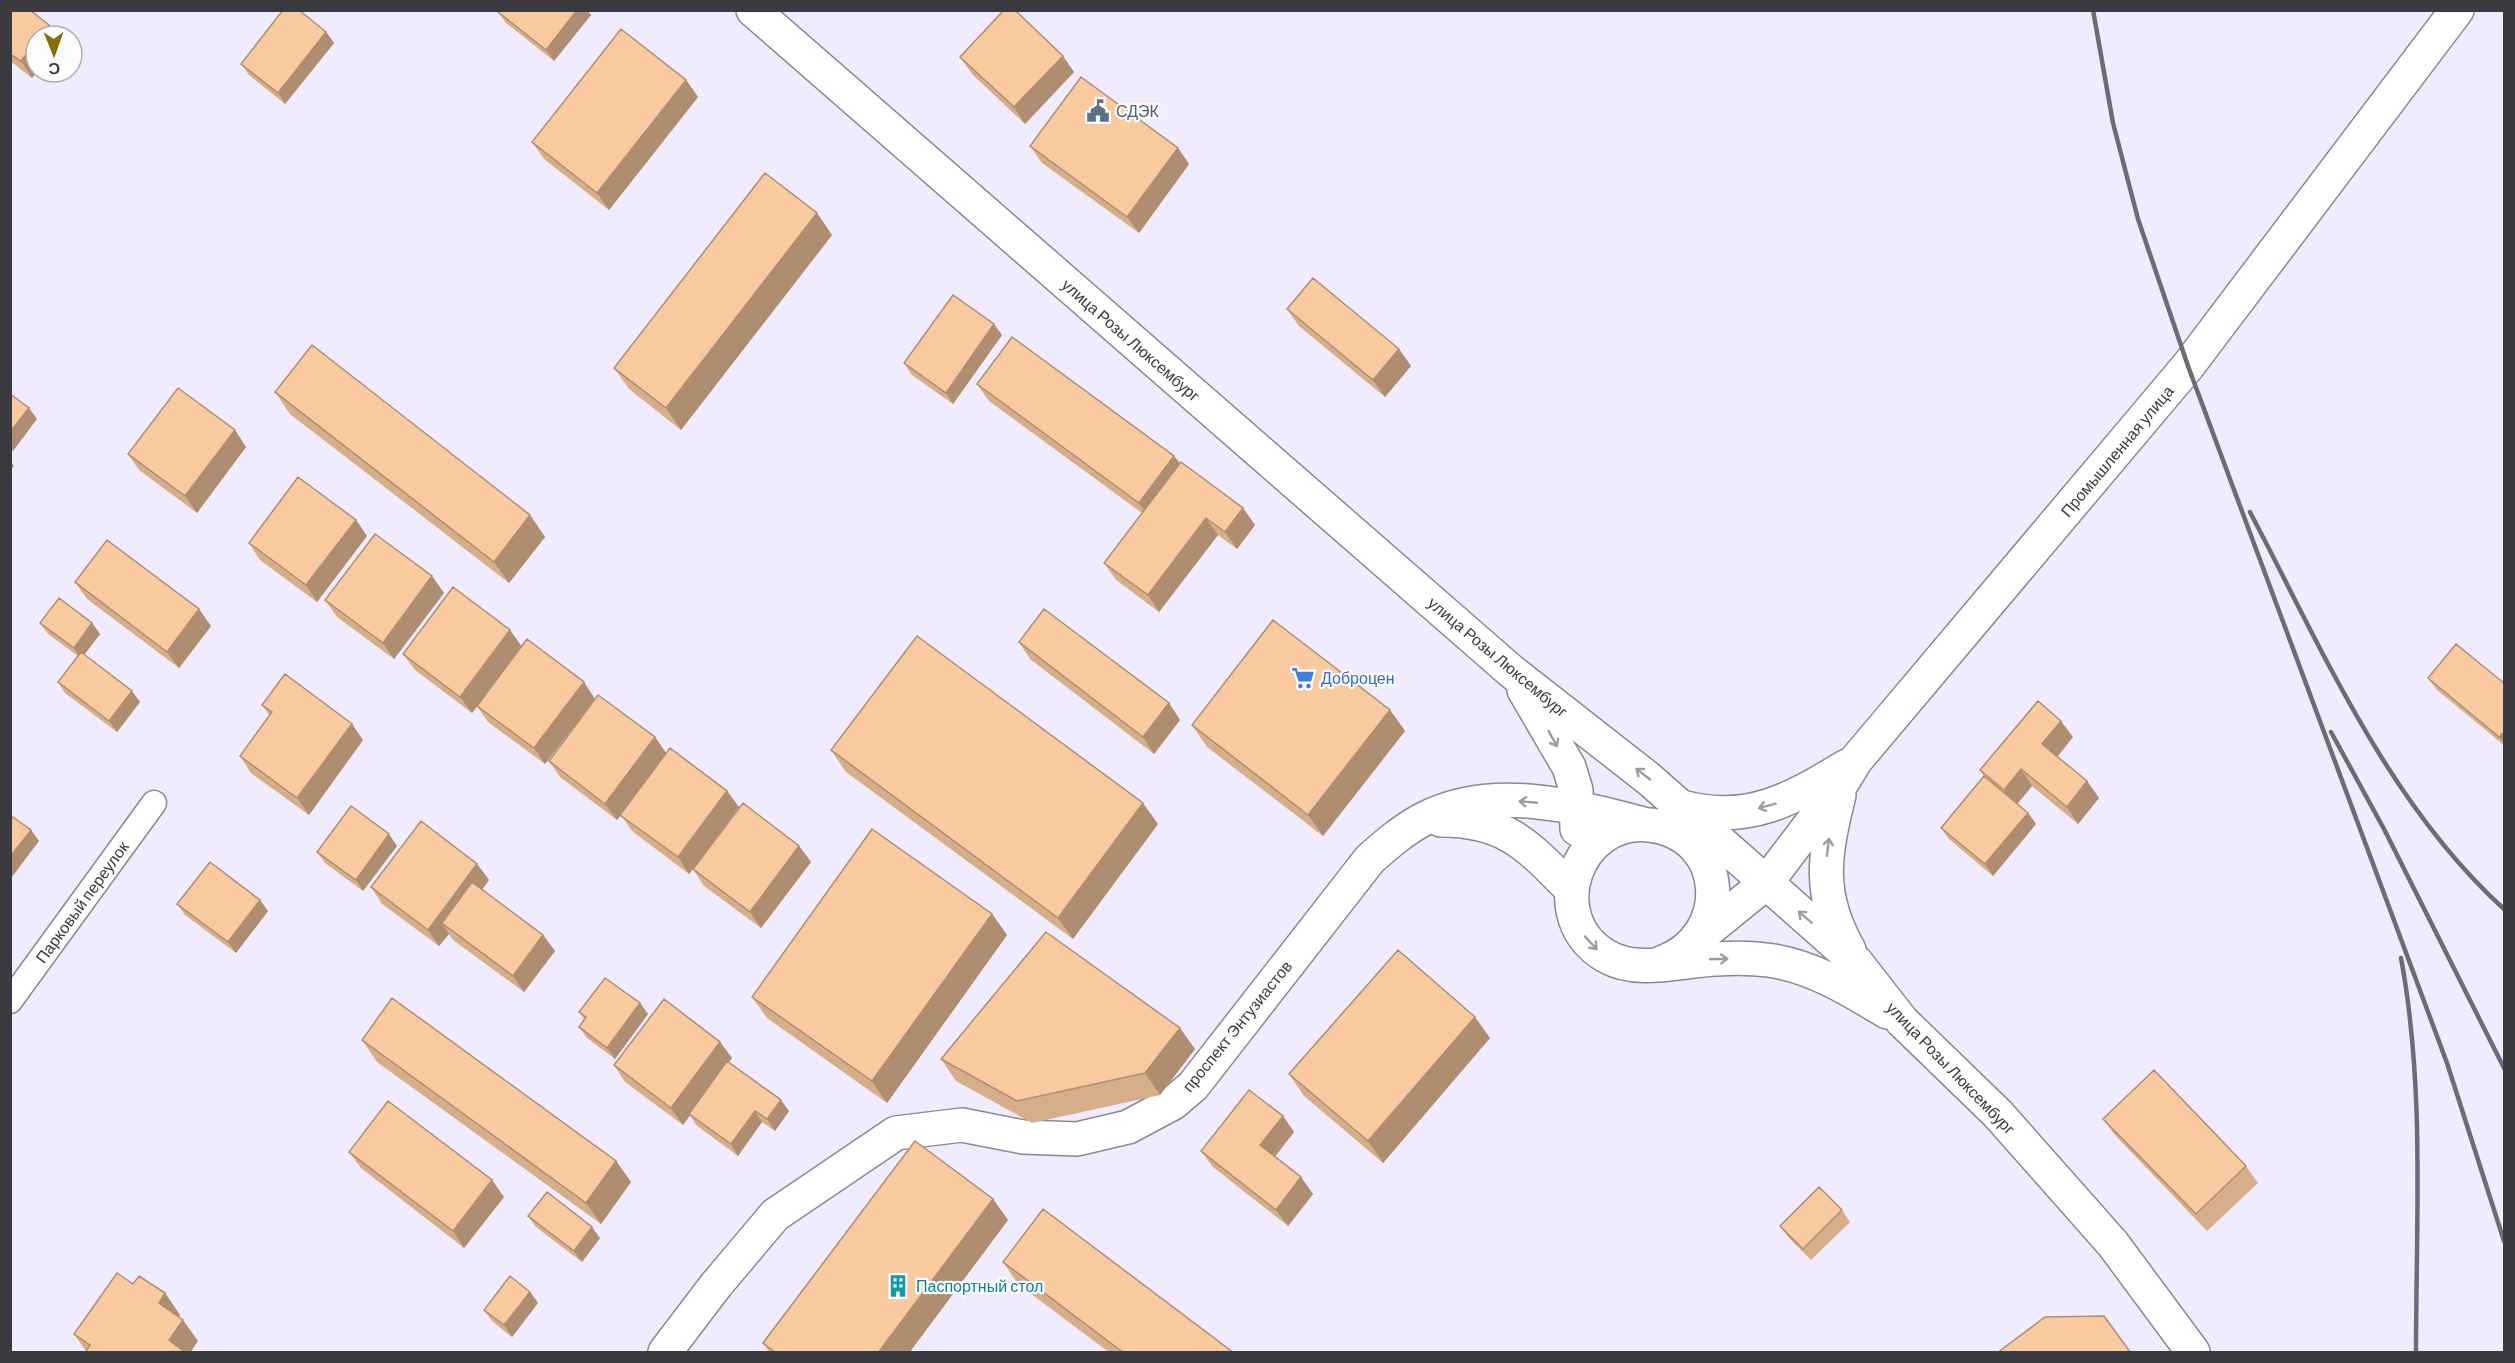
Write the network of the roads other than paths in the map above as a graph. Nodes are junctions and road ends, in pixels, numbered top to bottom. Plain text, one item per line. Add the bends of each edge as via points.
1 (753, 10) edge
2 (2457, 10) edge
3 (1511, 671) junction
4 (1849, 772) junction
5 (154, 803) dead end
6 (1682, 807) junction
7 (1578, 808) junction
8 (1421, 820) junction
9 (1647, 825) junction
10 (1702, 857) junction
11 (1573, 883) junction
12 (1766, 883) junction
13 (1697, 939) junction
14 (1856, 962) junction
15 (1661, 963) junction
16 (10, 1001) edge
17 (1902, 1021) junction
18 (665, 1353) edge
19 (2193, 1353) edge

1 - 3 main road, улица Розы Люксембург
2 - 4 main road, Промышленная улица via 2188,366
6 -> 3 main road, улица Розы Люксембург
3 -> 7 main road via 1569,766
4 -> 6 main road via 1778,804 1750,811 1703,813
4 - 12 main road, Промышленная улица
14 -> 4 main road via 1831,912 1827,886 1827,854
5 - 16 street, Парковый переулок
6 - 10 main road
6 - 12 main road, улица Розы Люксембург
7 -> 8 main road, проспект Энтузиастов via 1485,801 1453,807
7 - 9 main road, проспект Энтузиастов
7 - 11 main road
8 - 11 main road via 1474,821 1493,826
8 - 18 main road, проспект Энтузиастов via 1370,859 1193,1086 1173,1103 1128,1127 1077,1139 1023,1137 962,1125 896,1133 775,1215
9 - 10 main road via 1679,835
9 - 11 main road via 1619,829 1602,838 1587,851
10 - 13 main road via 1711,877 1713,899 1708,921
11 -> 15 main road via 1573,909 1580,928 1598,950 1633,965
12 - 13 main road, Промышленная улица
14 -> 12 main road, улица Розы Люксембург
13 - 15 main road via 1681,954
14 - 17 main road, улица Розы Люксембург
15 -> 17 main road via 1743,958 1787,964 1838,984
17 - 19 main road, улица Розы Люксембург via 1998,1114 2114,1244

